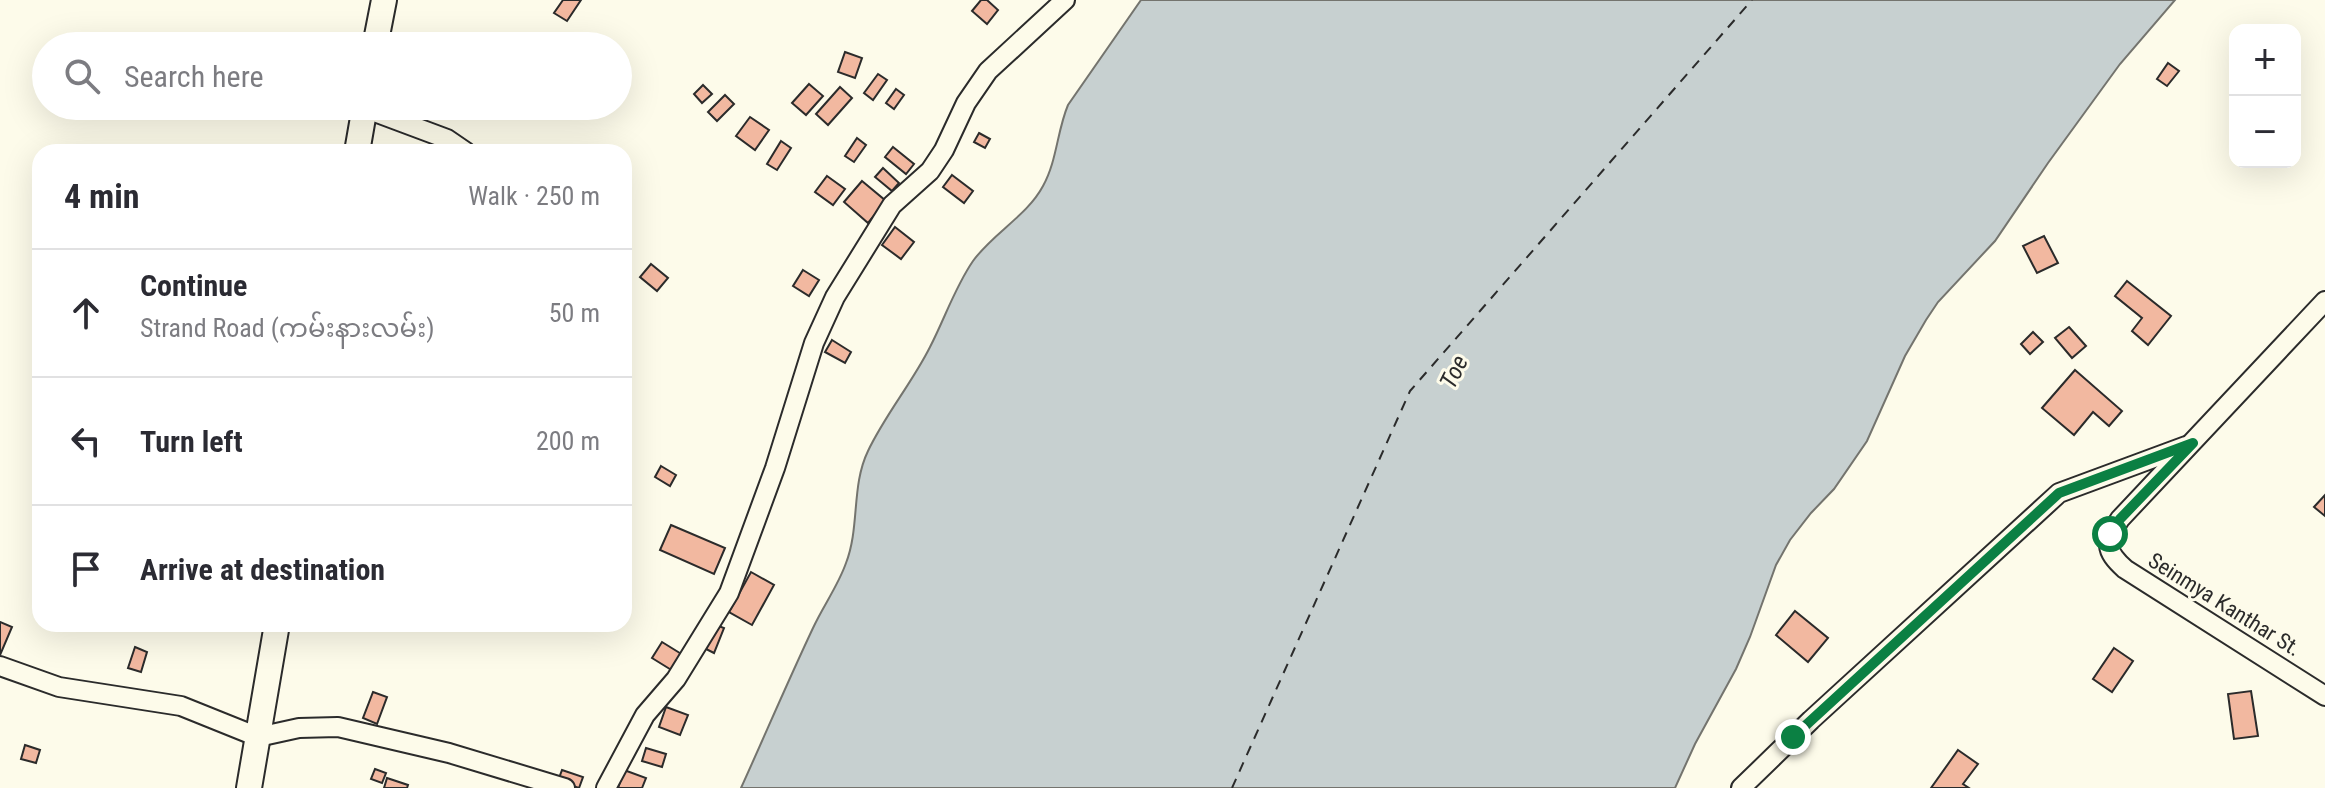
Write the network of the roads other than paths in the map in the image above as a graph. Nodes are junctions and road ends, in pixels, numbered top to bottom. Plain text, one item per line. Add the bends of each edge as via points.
1 (384, 0) edge
2 (1065, 0) edge
3 (378, 32) edge
4 (363, 120) edge
5 (398, 120) edge
6 (358, 144) edge
7 (454, 144) edge
8 (2325, 301) edge
9 (2193, 443) junction
10 (276, 632) edge
11 (0, 666) edge
12 (2325, 696) edge
13 (258, 737) junction
14 (249, 788) edge
15 (565, 788) edge
16 (606, 788) edge
17 (1741, 788) edge

1 - 3 main road
2 - 16 street via 988,71 930,171 892,205 835,297 814,343 729,593 676,679 645,715
4 - 6 main road
5 - 7 street
8 - 9 street
9 - 12 street, Seinmya Kanthar St. via 2120,519 2110,534 2112,558
9 - 17 street via 2059,493
10 - 13 main road
11 - 13 street via 59,687 181,706
13 - 14 main road
13 - 15 street via 338,727

